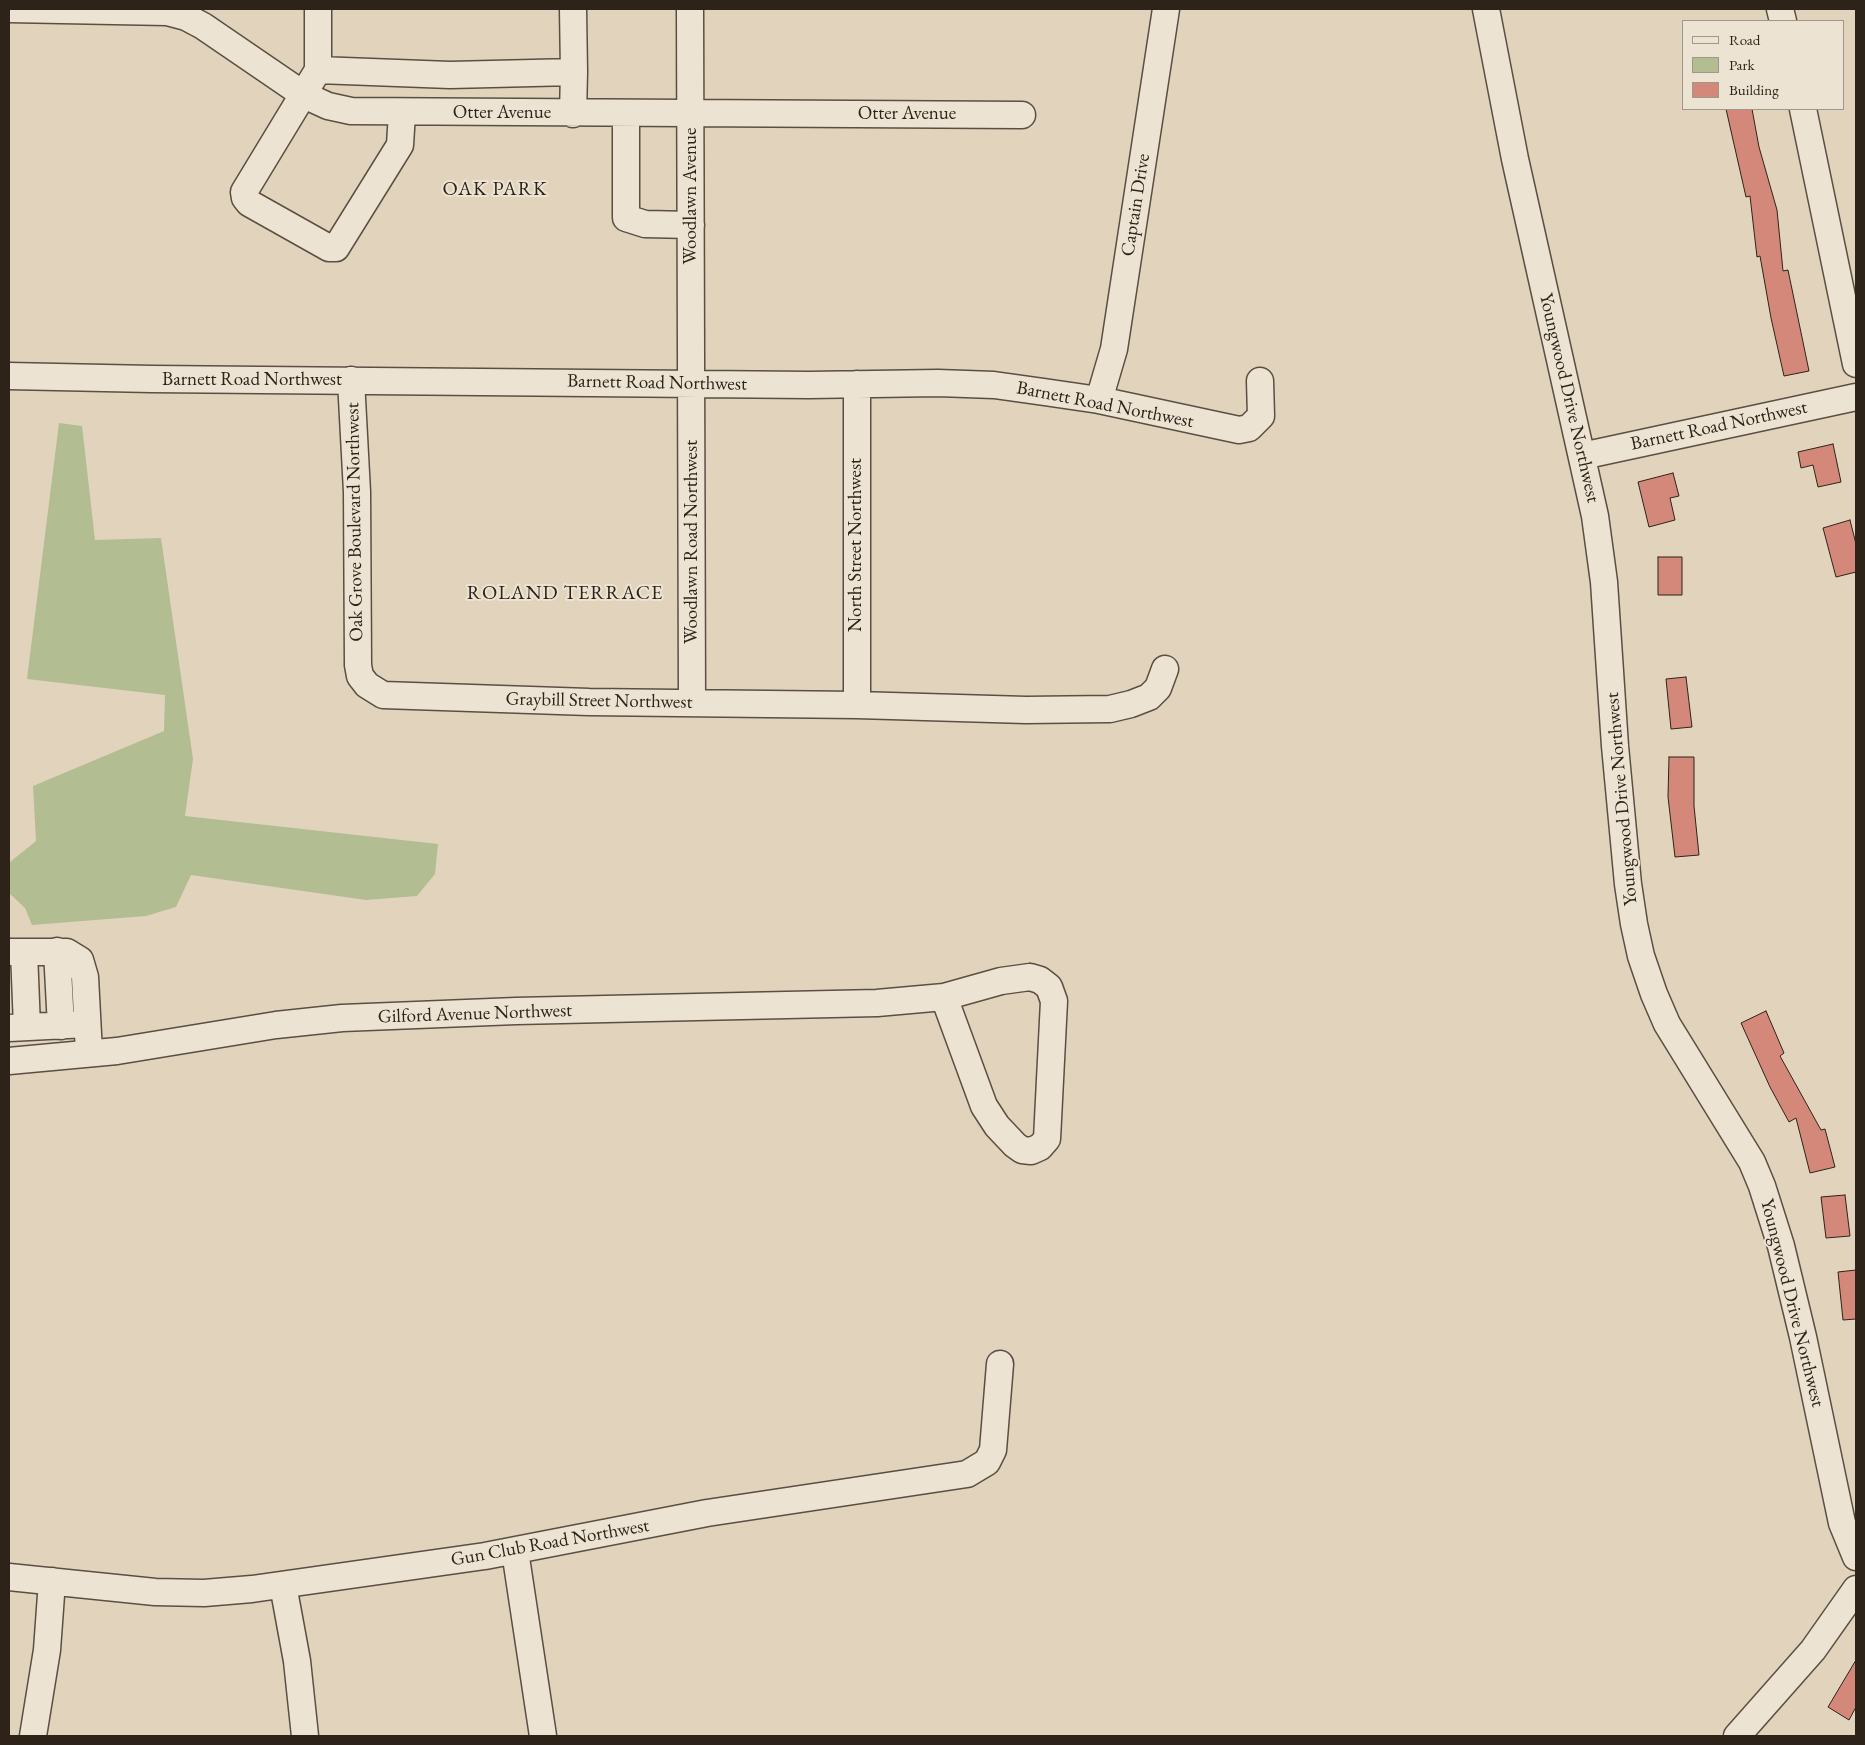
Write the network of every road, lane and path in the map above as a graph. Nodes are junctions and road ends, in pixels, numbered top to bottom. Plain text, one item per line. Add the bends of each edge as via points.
1 (9, 9) edge
2 (318, 9) edge
3 (573, 9) edge
4 (690, 9) edge
5 (1166, 9) edge
6 (1486, 9) edge
7 (318, 70) junction
8 (574, 72) junction
9 (304, 95) junction
10 (1803, 110) edge
11 (402, 113) junction
12 (691, 113) junction
13 (573, 114) junction
14 (626, 114) junction
15 (1022, 115) dead end
16 (691, 225) junction
17 (1856, 364) edge
18 (9, 376) edge
19 (351, 380) junction
20 (1260, 381) dead end
21 (691, 383) junction
22 (857, 384) junction
23 (1856, 397) edge
24 (1099, 400) junction
25 (1582, 456) junction
26 (358, 664) joint
27 (1165, 669) dead end
28 (692, 702) junction
29 (857, 705) junction
30 (15, 951) edge
31 (57, 951) junction
32 (944, 997) junction
33 (87, 1024) junction
34 (61, 1026) junction
35 (18, 1027) edge
36 (89, 1053) junction
37 (9, 1061) edge
38 (1000, 1364) dead end
39 (515, 1551) junction
40 (1856, 1557) edge
41 (9, 1577) edge
42 (52, 1582) junction
43 (283, 1585) junction
44 (1856, 1589) edge
45 (33, 1736) edge
46 (305, 1736) edge
47 (542, 1736) edge
48 (1737, 1736) edge

1 - 9 street, Otter Avenue via 167,12 186,17
2 - 7 street
3 - 8 street
4 - 12 street, Woodlawn Avenue
5 - 24 street, Captain Drive via 1114,349
6 - 25 street, Youngwood Drive Northwest via 1513,150
7 - 8 street via 450,75
7 - 9 street
8 - 13 street
9 - 11 street, Otter Avenue via 328,106 352,111
9 - 11 street via 244,192 244,198 330,248 340,244 400,145
10 - 17 street
11 - 13 street, Otter Avenue
12 - 14 street, Otter Avenue
12 - 15 street, Otter Avenue
12 - 16 street, Woodlawn Avenue
13 - 14 street, Otter Avenue
14 - 16 street via 626,218 645,224
16 - 21 street, Woodlawn Avenue
18 - 19 street, Barnett Road Northwest
19 - 21 street, Barnett Road Northwest
19 - 26 street, Oak Grove Boulevard Northwest via 357,492
20 - 24 street, Barnett Road Northwest via 1261,416 1249,428 1239,430
21 - 22 street, Barnett Road Northwest
21 - 28 street, Woodlawn Road Northwest
22 - 24 street, Barnett Road Northwest via 994,386
22 - 29 street, North Street Northwest
23 - 25 street, Barnett Road Northwest
25 - 40 street, Youngwood Drive Northwest via 1604,582 1624,845 1641,956 1667,1024 1752,1162 1762,1186 1781,1246 1803,1337 1842,1523
26 - 28 street, Graybill Street Northwest via 360,676 367,685 383,695
27 - 29 street, Graybill Street Northwest via 1158,688 1148,696 1110,709
28 - 29 street, Graybill Street Northwest
30 - 31 street
30 - 35 street
31 - 33 street via 76,956 84,968
31 - 34 street
32 - 32 street, Gilford Avenue Northwest via 1030,977 1049,987 1054,1001 1050,1113 1047,1139 1040,1148 1022,1150 1015,1145 984,1106
32 - 36 street, Gilford Avenue Northwest via 877,1003 342,1018
33 - 34 street
33 - 36 street
34 - 35 street
36 - 37 street, Gilford Avenue Northwest
38 - 39 street, Gun Club Road Northwest via 993,1450 987,1462 967,1474 707,1513
39 - 43 street, Gun Club Road Northwest
39 - 47 street
41 - 42 street, Gun Club Road Northwest
42 - 43 street, Gun Club Road Northwest via 204,1593
42 - 45 street via 47,1650
43 - 46 street via 297,1661
44 - 48 street via 1813,1650

